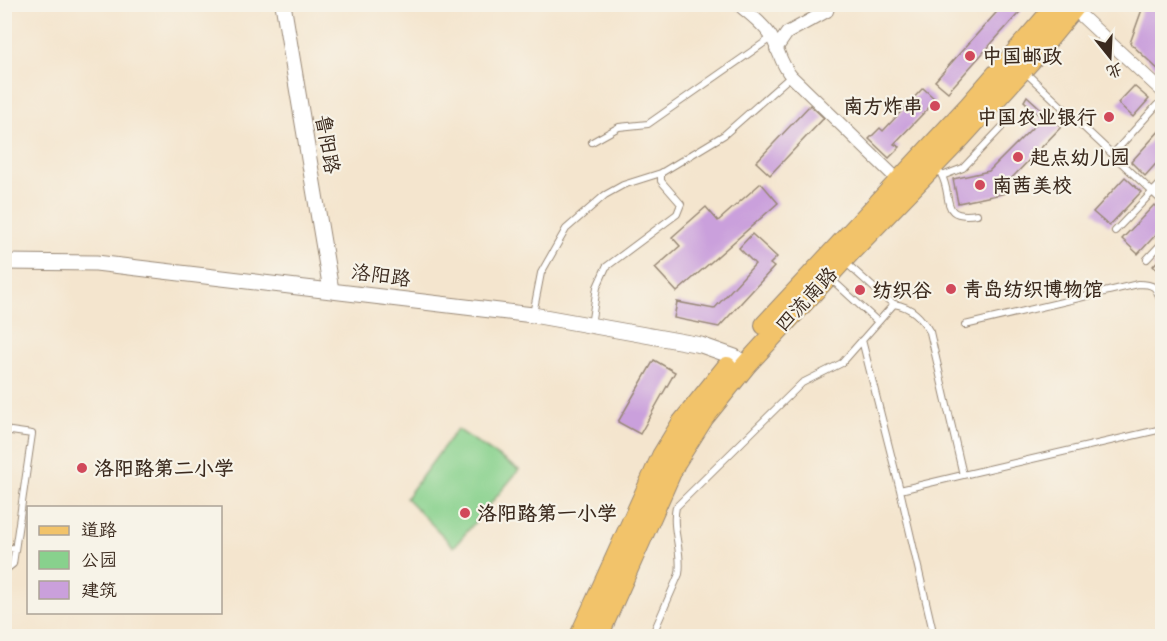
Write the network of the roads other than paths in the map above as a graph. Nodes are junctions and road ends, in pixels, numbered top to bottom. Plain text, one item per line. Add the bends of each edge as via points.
1 (283, 4) edge
2 (738, 4) edge
3 (829, 4) edge
4 (1070, 6) edge
5 (774, 43) junction
6 (1023, 69) junction
7 (791, 76) junction
8 (1162, 91) edge
9 (1157, 105) dead end
10 (1001, 128) dead end
11 (591, 142) dead end
12 (1113, 154) junction
13 (937, 171) junction
14 (661, 172) junction
15 (898, 180) junction
16 (1162, 182) edge
17 (1153, 192) junction
18 (1162, 201) edge
19 (976, 214) dead end
20 (1115, 231) dead end
21 (1162, 243) edge
22 (838, 255) junction
23 (1147, 259) dead end
24 (4, 262) edge
25 (823, 272) junction
26 (331, 290) junction
27 (894, 304) junction
28 (1162, 305) edge
29 (533, 315) junction
30 (877, 321) junction
31 (965, 325) dead end
32 (591, 326) junction
33 (862, 340) junction
34 (740, 361) junction
35 (1162, 429) edge
36 (4, 430) edge
37 (963, 475) junction
38 (900, 490) junction
39 (4, 547) edge
40 (15, 549) junction
41 (4, 571) edge
42 (580, 636) edge
43 (598, 636) edge
44 (652, 636) edge
45 (934, 636) edge

1 - 26 street, 鲁阳路
2 - 5 street
3 - 5 street via 827,11
4 - 6 main road, 四流南路
4 - 8 street
4 - 15 main road, 四流南路
5 - 7 street
5 - 11 lane via 648,124 619,127
6 - 12 lane
6 - 13 main road, 四流南路
7 - 14 lane via 724,135
7 - 15 street
9 - 12 lane
10 - 13 lane via 963,168
12 - 17 lane
13 - 19 lane via 956,215
13 - 22 main road, 四流南路
14 - 29 lane via 605,195 566,229 541,273
14 - 32 lane via 661,181 681,204 677,214 606,267 597,286
15 - 22 main road, 四流南路
16 - 17 lane
17 - 18 lane
17 - 20 lane
21 - 23 lane
22 - 25 main road, 四流南路
22 - 27 lane
24 - 26 street, 洛阳路 via 96,263
25 - 30 lane
25 - 34 main road, 四流南路
26 - 29 street, 洛阳路
27 - 30 lane
27 - 37 lane via 920,317 930,332
28 - 31 lane via 1151,284 1138,284
29 - 32 street, 洛阳路
30 - 33 lane
32 - 34 street, 洛阳路 via 701,345
33 - 38 lane
33 - 44 lane via 842,363 802,383 676,507 680,574
34 - 42 main road, 四流南路 via 682,423 662,456
34 - 43 main road, 四流南路 via 675,463
35 - 37 lane
36 - 40 lane via 32,434
37 - 38 lane
38 - 45 lane
39 - 40 lane
40 - 41 lane via 13,564

